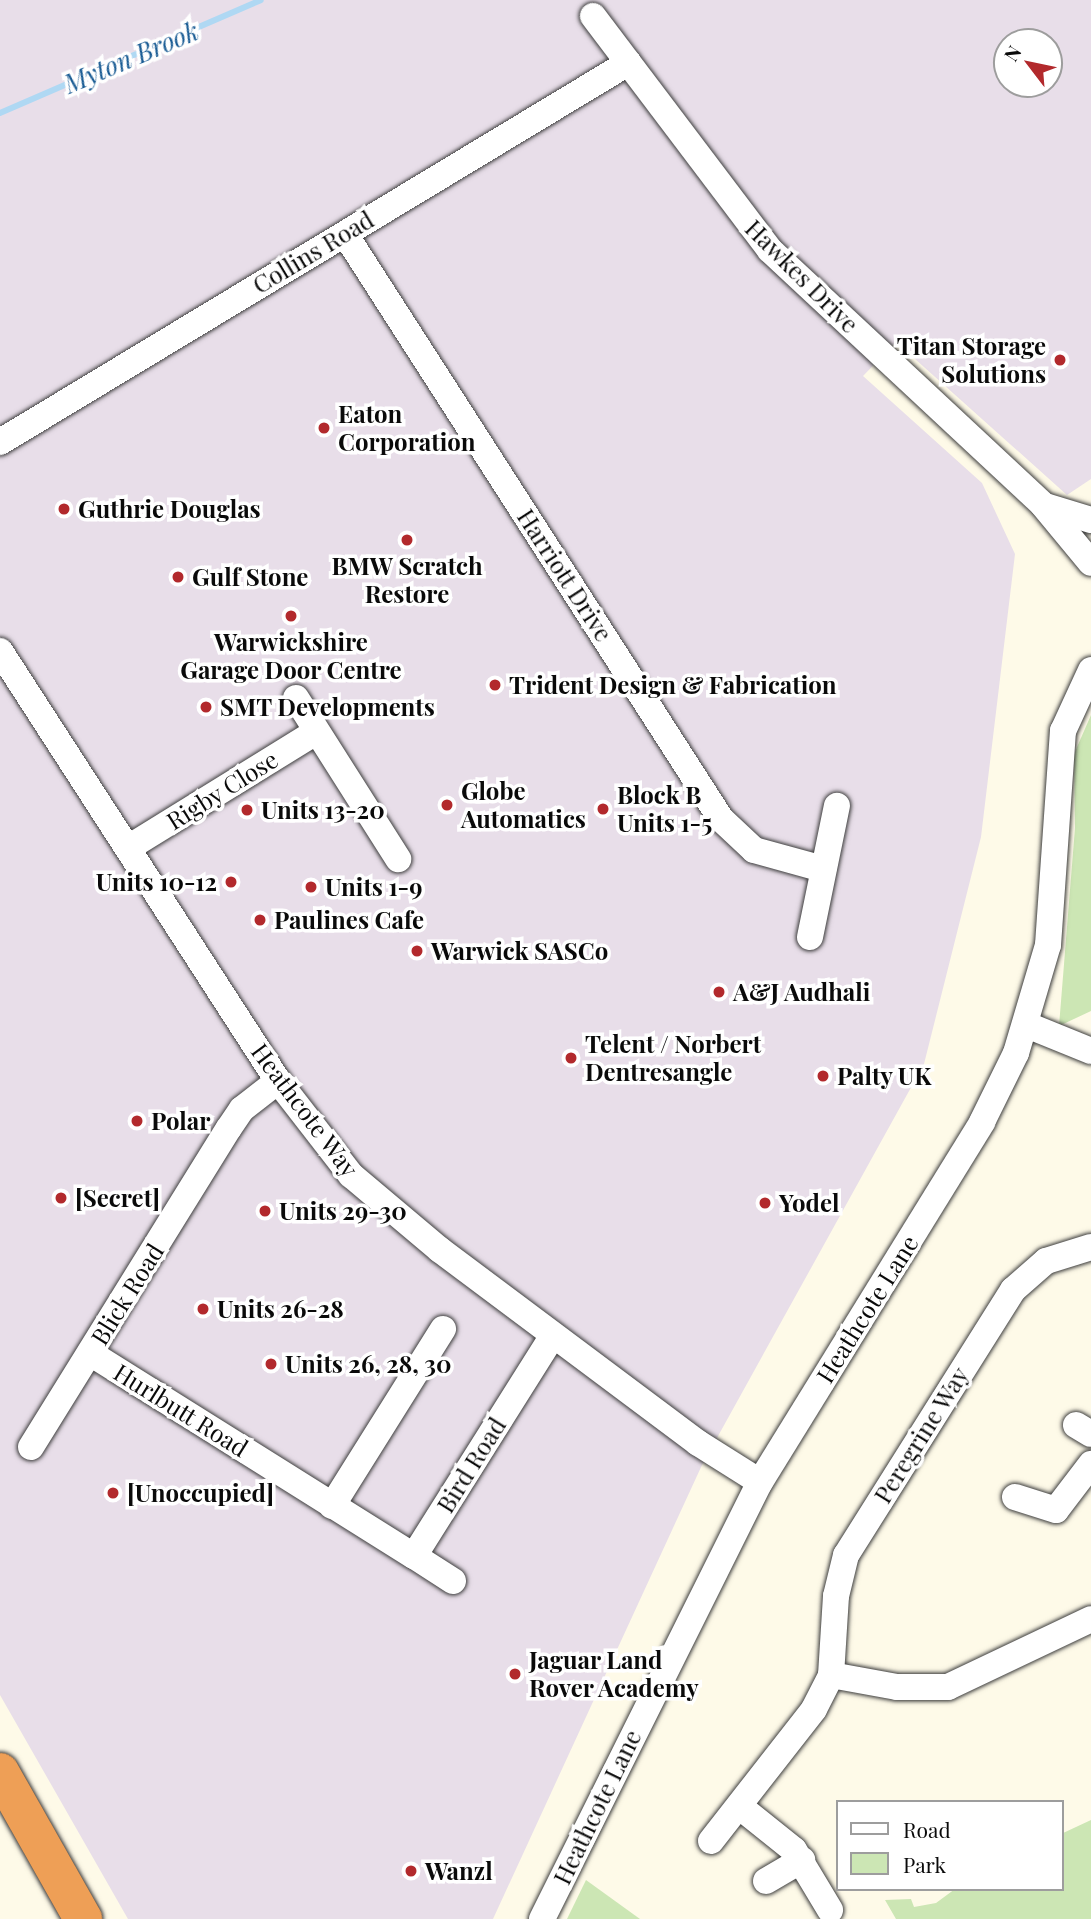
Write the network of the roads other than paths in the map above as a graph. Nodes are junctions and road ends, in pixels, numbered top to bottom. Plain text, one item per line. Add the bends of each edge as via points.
1 (593, 16) dead end
2 (628, 63) junction
3 (345, 234) junction
4 (0, 442) edge
5 (1043, 505) junction
6 (1091, 520) edge
7 (1091, 563) edge
8 (0, 651) edge
9 (1091, 670) edge
10 (296, 698) dead end
11 (316, 732) junction
12 (837, 806) dead end
13 (128, 848) junction
14 (398, 859) dead end
15 (823, 869) junction
16 (810, 937) dead end
17 (1027, 1025) junction
18 (1091, 1051) edge
19 (278, 1081) junction
20 (1091, 1247) edge
21 (443, 1329) dead end
22 (553, 1335) junction
23 (90, 1353) junction
24 (31, 1447) dead end
25 (1091, 1464) edge
26 (760, 1482) junction
27 (1015, 1497) dead end
28 (332, 1506) junction
29 (414, 1556) junction
30 (453, 1580) dead end
31 (1091, 1619) edge
32 (831, 1675) junction
33 (0, 1772) edge
34 (739, 1806) junction
35 (711, 1841) dead end
36 (802, 1860) junction
37 (766, 1881) dead end
38 (830, 1910) dead end
39 (83, 1919) edge
40 (542, 1919) edge

1 - 2 street, Hawkes Drive
2 - 3 street, Collins Road
2 - 5 street, Hawkes Drive via 770,250
3 - 4 street, Collins Road
3 - 15 street, Harriott Drive via 721,819 754,850
5 - 6 street, Hawkes Drive
5 - 7 street, Hawkes Drive
8 - 13 street, Heathcote Way
9 - 17 street, Heathcote Lane via 1063,731 1048,945
10 - 11 street
11 - 13 street, Rigby Close
11 - 14 street
12 - 15 street
13 - 19 street, Heathcote Way
15 - 16 street
17 - 18 street
17 - 26 street, Heathcote Lane via 982,1122
19 - 22 street, Heathcote Way via 328,1148 370,1194
19 - 23 street, Blick Road via 242,1109
20 - 32 street, Peregrine Way via 1046,1261 1013,1290 846,1555 836,1595
21 - 28 street
22 - 26 street, Heathcote Way via 698,1443
22 - 29 street, Bird Road
23 - 24 street, Blick Road
23 - 28 street, Hurlbutt Road
25 - 27 street via 1056,1510
26 - 40 street, Heathcote Lane
28 - 29 street, Hurlbutt Road
29 - 30 street
31 - 32 street via 948,1687 897,1687
32 - 34 street, Peregrine Way via 821,1698
33 - 39 highway
34 - 35 street, Peregrine Way
34 - 36 street
36 - 37 street
36 - 38 street

